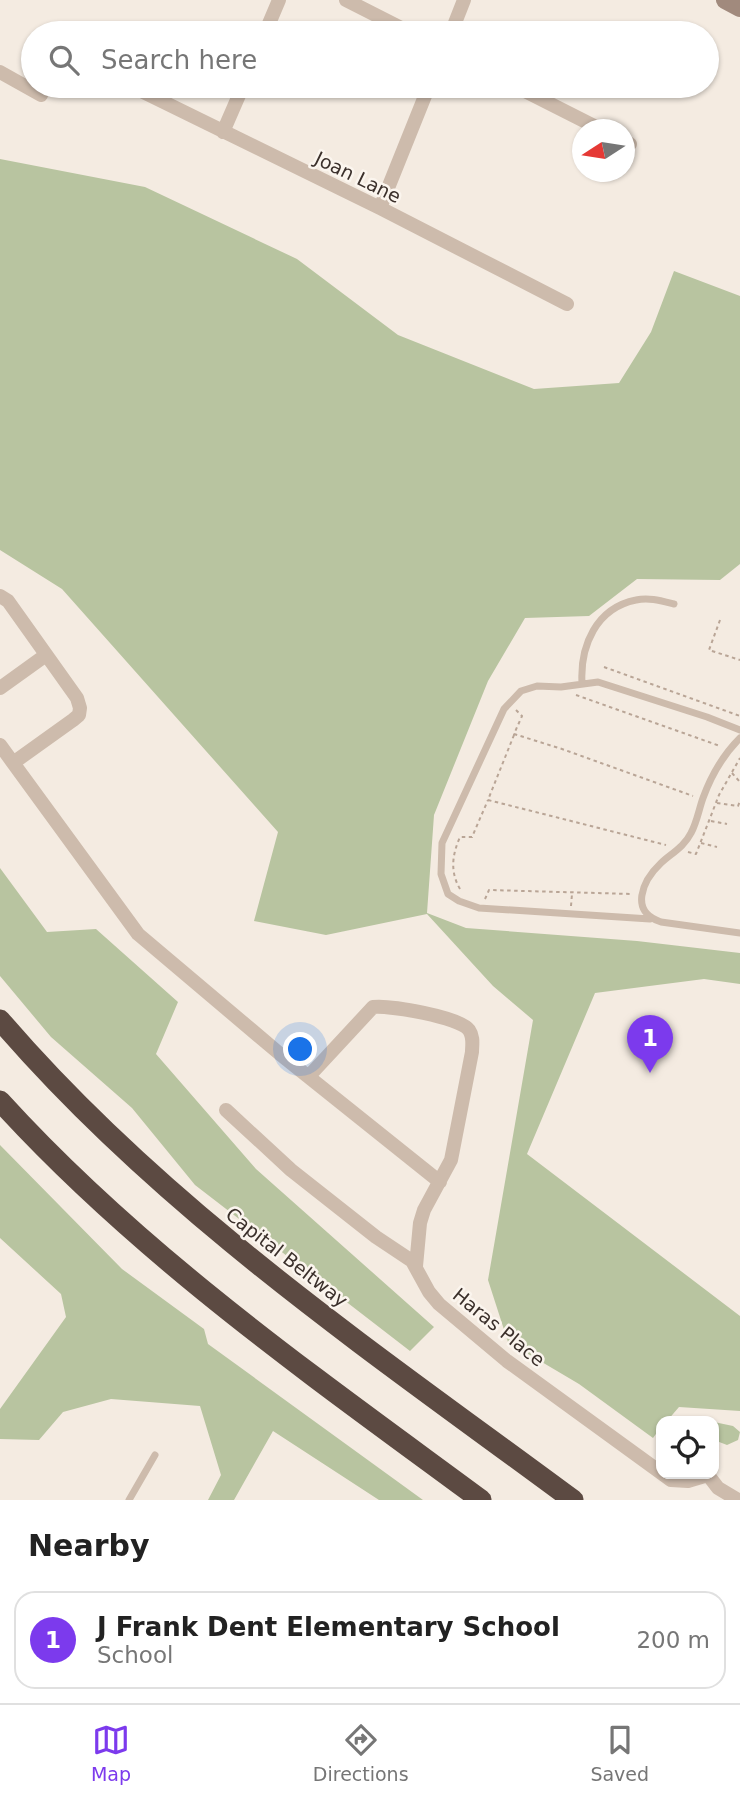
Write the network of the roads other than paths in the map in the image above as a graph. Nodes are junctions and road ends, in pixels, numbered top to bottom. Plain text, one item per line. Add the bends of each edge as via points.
1 (279, 0) edge
2 (346, 0) edge
3 (464, 0) edge
4 (724, 0) edge
5 (740, 8) edge
6 (270, 21) edge
7 (387, 21) edge
8 (456, 21) edge
9 (0, 72) edge
10 (21, 84) edge
11 (155, 98) edge
12 (238, 98) edge
13 (424, 98) edge
14 (538, 98) edge
15 (580, 119) edge
16 (223, 132) junction
17 (380, 208) junction
18 (567, 304) dead end
19 (0, 596) edge
20 (674, 604) dead end
21 (46, 655) junction
22 (582, 683) junction
23 (0, 688) edge
24 (739, 730) edge
25 (740, 738) edge
26 (0, 745) edge
27 (13, 763) junction
28 (650, 919) junction
29 (740, 933) edge
30 (0, 1020) edge
31 (309, 1076) junction
32 (0, 1101) edge
33 (226, 1110) dead end
34 (440, 1182) junction
35 (416, 1266) junction
36 (365, 1414) junction
37 (155, 1455) dead end
38 (656, 1470) edge
39 (670, 1479) edge
40 (695, 1479) edge
41 (711, 1479) edge
42 (129, 1500) edge
43 (471, 1500) edge
44 (481, 1500) edge
45 (573, 1500) edge
46 (738, 1500) edge

1 - 6 street
2 - 7 street
3 - 8 street
4 - 5 street
9 - 10 street
11 - 16 street, Joan Lane
12 - 16 street
13 - 17 street
14 - 15 street
16 - 17 street, Joan Lane
17 - 18 street, Joan Lane
19 - 21 street
20 - 22 lane via 635,600 599,620 586,640
21 - 23 street
21 - 27 street via 76,698 79,715
22 - 24 lane via 617,687
22 - 28 lane via 528,687 504,709 442,843 441,874 447,894 479,908
25 - 28 lane via 711,780 690,835 644,888 642,908
26 - 27 street
27 - 31 street via 138,934
28 - 29 lane
30 - 45 highway, Capital Beltway via 103,1128 211,1226
31 - 34 street
31 - 34 street via 373,1007 463,1024 470,1031 472,1052 451,1160
32 - 36 highway via 170,1264
33 - 35 street, Haras Place via 291,1170
34 - 35 street via 420,1223
35 - 38 street, Haras Place via 439,1304 507,1361
36 - 43 highway
36 - 44 highway
37 - 42 lane
39 - 40 street, Haras Place
41 - 46 street

